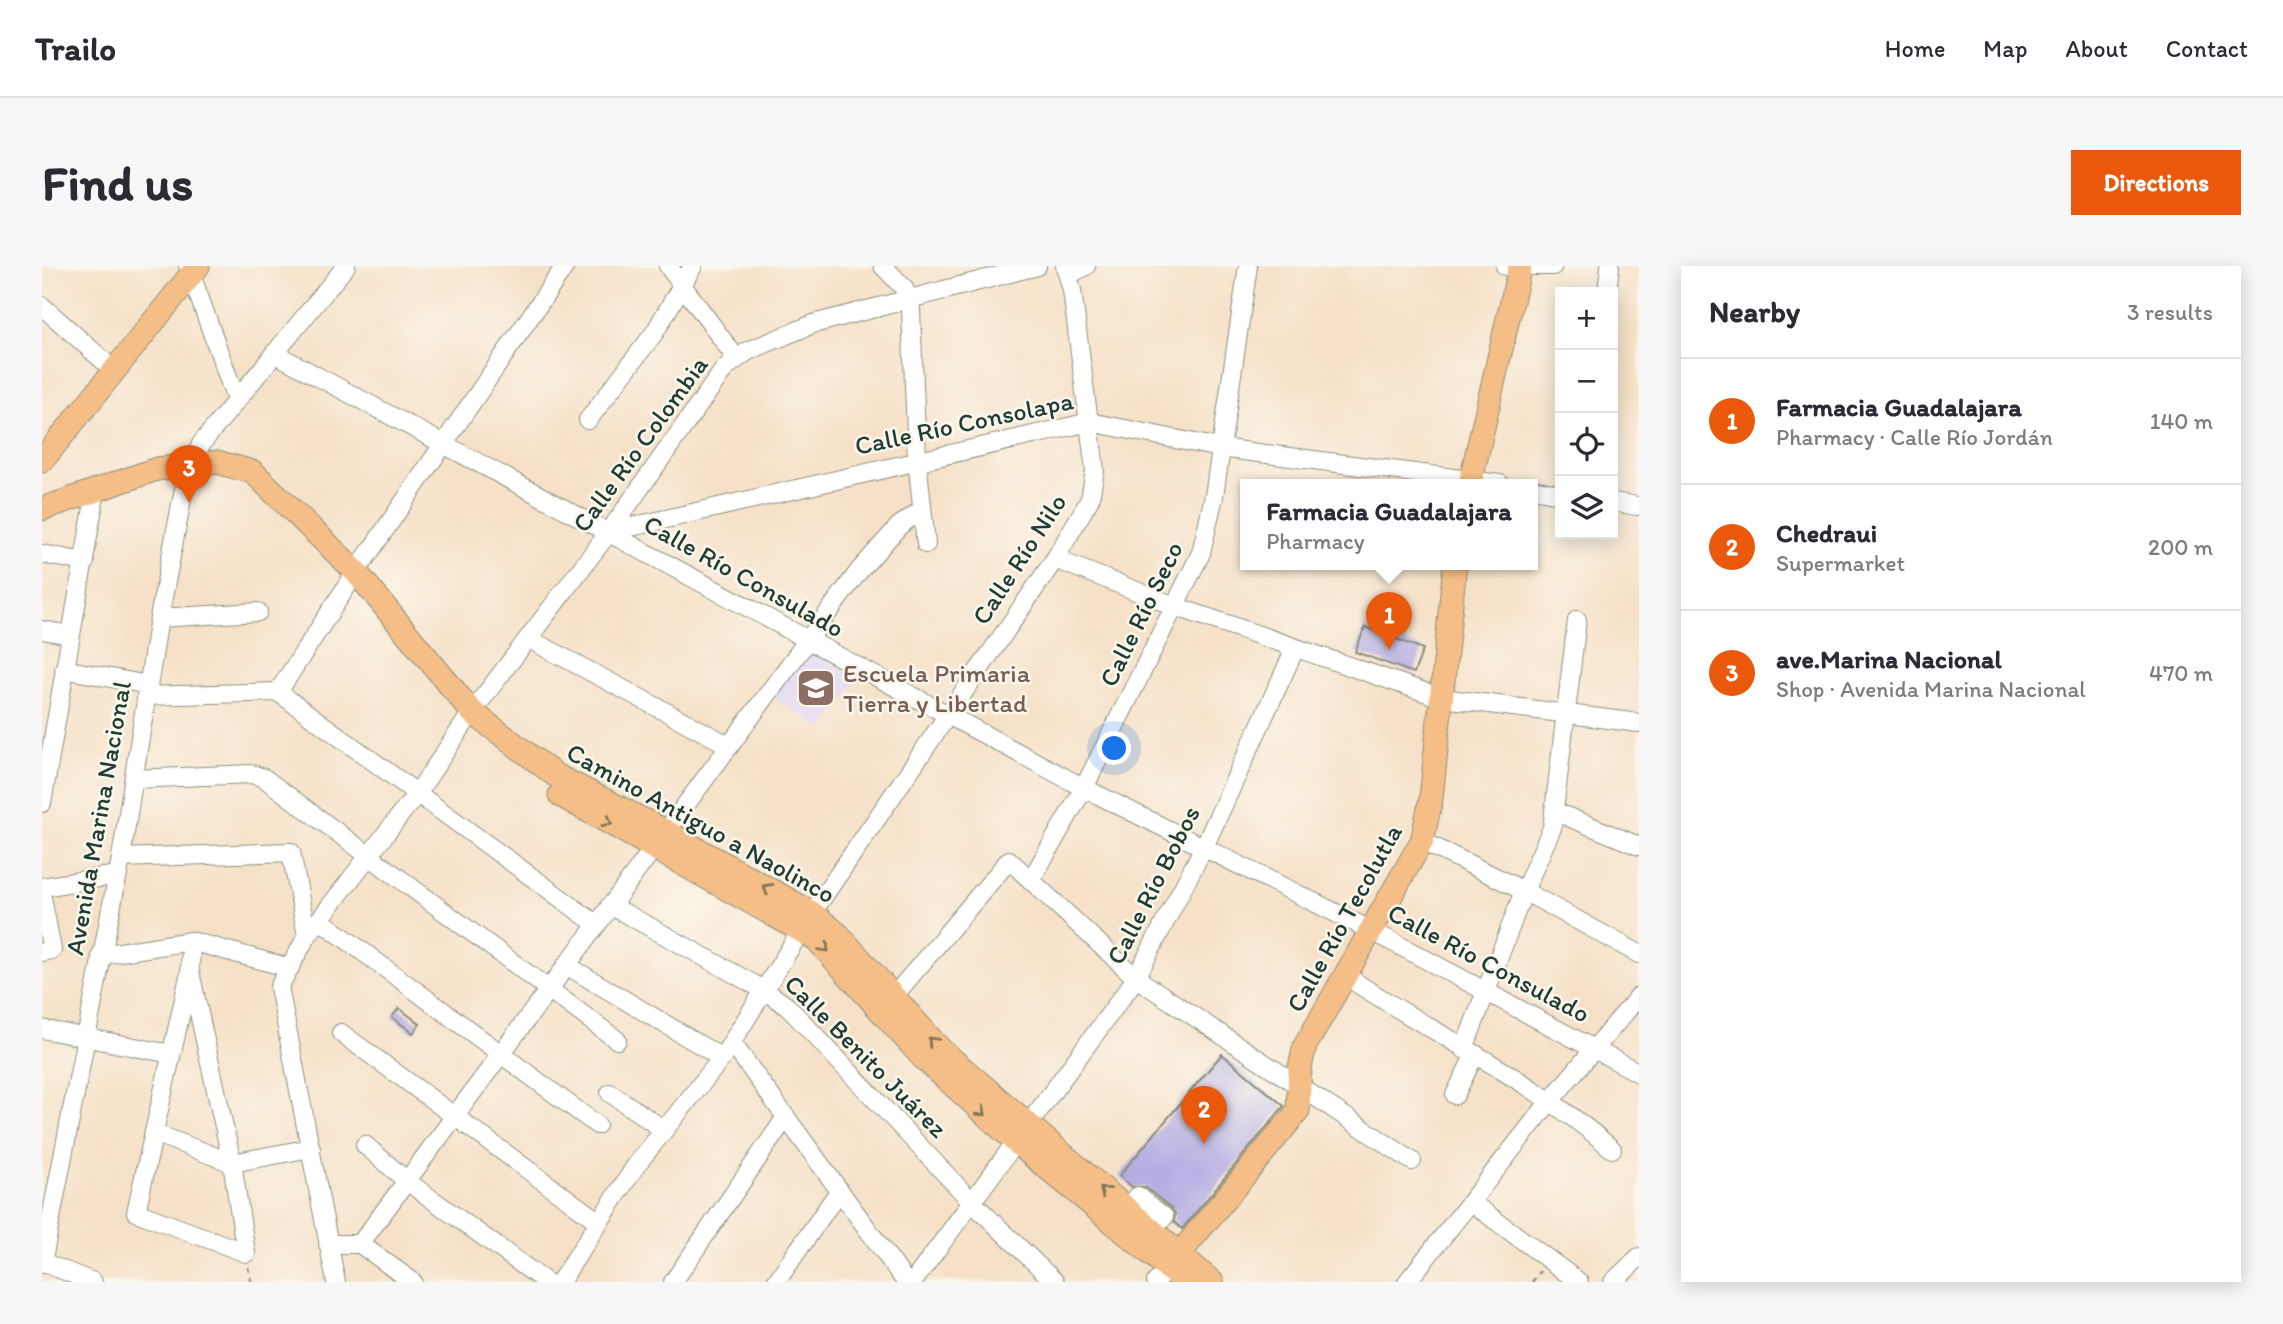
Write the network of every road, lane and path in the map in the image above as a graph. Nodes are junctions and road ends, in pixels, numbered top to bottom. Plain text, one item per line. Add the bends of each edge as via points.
1 (346, 266) edge
2 (565, 266) edge
3 (668, 266) edge
4 (693, 266) edge
5 (883, 266) edge
6 (1037, 266) edge
7 (1086, 266) edge
8 (1248, 266) edge
9 (1505, 266) edge
10 (1520, 266) edge
11 (1553, 266) edge
12 (1611, 266) edge
13 (193, 268) edge
14 (1067, 270) edge
15 (682, 284) junction
16 (1608, 287) edge
17 (909, 299) junction
18 (42, 306) edge
19 (274, 353) junction
20 (736, 358) junction
21 (115, 371) junction
22 (236, 399) junction
23 (588, 420) dead end
24 (1090, 422) junction
25 (447, 443) junction
26 (1220, 448) junction
27 (45, 452) edge
28 (917, 459) junction
29 (191, 464) junction
30 (1456, 479) edge
31 (1471, 479) edge
32 (96, 490) junction
33 (1618, 503) edge
34 (1637, 506) dead end
35 (42, 509) edge
36 (920, 510) junction
37 (609, 532) junction
38 (926, 544) dead end
39 (42, 554) edge
40 (1055, 559) junction
41 (85, 562) junction
42 (1454, 570) edge
43 (352, 578) junction
44 (1177, 607) junction
45 (258, 612) dead end
46 (159, 618) junction
47 (1577, 620) dead end
48 (42, 630) edge
49 (70, 635) junction
50 (529, 639) junction
51 (809, 642) junction
52 (1295, 649) junction
53 (64, 668) junction
54 (147, 691) junction
55 (278, 692) junction
56 (1442, 698) junction
57 (49, 705) edge
58 (946, 714) junction
59 (1567, 716) junction
60 (469, 718) junction
61 (1639, 723) edge
62 (730, 746) junction
63 (44, 778) edge
64 (134, 779) junction
65 (1084, 788) junction
66 (418, 792) junction
67 (42, 803) edge
68 (1556, 812) junction
69 (659, 839) junction
70 (1422, 841) junction
71 (1639, 846) edge
72 (1204, 847) junction
73 (370, 857) junction
74 (119, 867) junction
75 (1031, 880) junction
76 (42, 887) edge
77 (1524, 891) junction
78 (42, 897) edge
79 (610, 905) junction
80 (320, 920) junction
81 (807, 921) junction
82 (596, 924) junction
83 (1372, 931) junction
84 (307, 936) junction
85 (191, 942) junction
86 (42, 951) edge
87 (1639, 954) edge
88 (102, 955) junction
89 (566, 965) junction
90 (290, 968) junction
91 (190, 972) junction
92 (1346, 976) junction
93 (1136, 978) junction
94 (548, 989) junction
95 (764, 990) junction
96 (1486, 993) junction
97 (1639, 996) edge
98 (893, 997) junction
99 (42, 1029) edge
100 (341, 1033) dead end
101 (86, 1036) junction
102 (617, 1040) dead end
103 (1594, 1048) junction
104 (727, 1051) junction
105 (1470, 1052) junction
106 (500, 1053) junction
107 (171, 1054) junction
108 (1639, 1073) edge
109 (1300, 1087) junction
110 (610, 1093) dead end
111 (1455, 1095) dead end
112 (1551, 1100) junction
113 (455, 1116) junction
114 (786, 1117) junction
115 (597, 1125) dead end
116 (664, 1130) junction
117 (154, 1133) junction
118 (1022, 1135) junction
119 (365, 1144) dead end
120 (311, 1148) junction
121 (1612, 1149) dead end
122 (1412, 1161) dead end
123 (232, 1163) junction
124 (408, 1182) junction
125 (839, 1191) junction
126 (972, 1202) junction
127 (1472, 1203) junction
128 (599, 1222) junction
129 (45, 1235) edge
130 (328, 1244) junction
131 (360, 1244) junction
132 (1639, 1257) edge
133 (42, 1263) edge
134 (1172, 1272) edge
135 (917, 1280) edge
136 (93, 1282) edge
137 (336, 1282) edge
138 (413, 1282) edge
139 (546, 1282) edge
140 (560, 1282) edge
141 (673, 1282) edge
142 (776, 1282) edge
143 (1055, 1282) edge
144 (1212, 1282) edge
145 (1407, 1282) edge
146 (1579, 1282) edge
147 (1614, 1282) edge

1 - 19 street, Avenida Marina Nacional
2 - 25 street
3 - 15 street
4 - 15 street
5 - 17 street
6 - 17 street, Calle Río Colombia
7 - 14 street
8 - 26 street, Calle Río Seco
9 - 10 street
10 - 11 street
10 - 31 main road
12 - 16 street
13 - 21 main road
13 - 22 street
14 - 24 street, Calle Río Nilo
15 - 20 street
15 - 23 street via 656,331
17 - 20 street, Calle Río Colombia via 813,324
17 - 28 street
18 - 21 street
19 - 22 street, Avenida Marina Nacional
19 - 25 street, Calle Río Consulado
20 - 37 street, Calle Río Colombia via 714,382
21 - 27 main road
22 - 29 street, Avenida Marina Nacional
24 - 26 street, Calle Río Consolapa
24 - 28 street, Calle Río Consolapa
24 - 40 street, Calle Río Nilo via 1094,485
25 - 37 street, Calle Río Consulado
25 - 43 street
26 - 30 street, Calle Río Consolapa
26 - 44 street, Calle Río Seco via 1201,554
28 - 36 street
28 - 37 street, Calle Río Consolapa
29 - 32 main road, Camino Antiguo a Naolinco via 157,469
29 - 43 main road, Camino Antiguo a Naolinco via 217,461 253,472
29 - 46 street, Avenida Marina Nacional
32 - 35 main road, Camino Antiguo a Naolinco
32 - 41 street
33 - 34 street
36 - 38 street
36 - 51 street via 880,546
37 - 50 street, Calle Río Colombia
37 - 51 street, Calle Río Consulado
39 - 41 street
40 - 44 street
40 - 58 street, Calle Río Nilo
41 - 49 street
42 - 56 main road, Calle Río Tecolutla
43 - 55 street
43 - 60 main road, Camino Antiguo a Naolinco
44 - 52 street
44 - 65 street, Calle Río Seco
45 - 46 street
46 - 54 street, Avenida Marina Nacional
47 - 59 street
48 - 49 street
49 - 53 street
50 - 60 street, Calle Río Colombia
50 - 62 street
51 - 58 street, Calle Río Consulado
51 - 62 street
52 - 56 street
52 - 72 street, Calle Río Bobos
53 - 54 street
53 - 57 street
54 - 55 street
54 - 64 street, Avenida Marina Nacional
55 - 66 street
56 - 59 street
56 - 70 main road, Calle Río Tecolutla
57 - 63 street
58 - 65 street, Calle Río Consulado
58 - 81 street, Calle Río Nilo
59 - 61 street
59 - 68 street
60 - 66 street, Calle Río Colombia
60 - 69 main road, Camino Antiguo a Naolinco
62 - 69 street
63 - 67 street
64 - 73 street via 252,774 264,778
64 - 74 street, Avenida Marina Nacional
65 - 72 street, Calle Río Consulado
65 - 75 street, Calle Río Seco
66 - 73 street, Calle Río Colombia
66 - 82 street
68 - 71 street
68 - 77 street
69 - 79 street
69 - 81 main road, Camino Antiguo a Naolinco
70 - 77 street
70 - 83 main road, Calle Río Tecolutla
72 - 83 street, Calle Río Consulado
72 - 93 street, Calle Río Bobos
73 - 80 street, Calle Río Colombia
73 - 94 street
74 - 76 street
74 - 84 street via 291,852
74 - 88 street, Avenida Marina Nacional
75 - 93 street
75 - 98 street via 1009,860
77 - 87 street
77 - 96 street
78 - 86 street via 52,950
79 - 82 street
79 - 95 street, Calle Benito Juárez
80 - 84 street, Calle Río Colombia
80 - 106 street
81 - 95 street, Calle Río Nilo
81 - 98 main road, Camino Antiguo a Naolinco via 838,934
81 -> 118 main road, Camino Antiguo a Naolinco via 923,1058
82 - 89 street
83 - 92 main road, Calle Río Tecolutla
83 - 96 street, Calle Río Consulado
84 - 90 street, Calle Río Colombia
85 - 88 street
85 - 90 street
85 - 91 street
88 - 101 street, Avenida Marina Nacional
89 - 94 street
89 - 104 street
90 - 120 street, Calle Río Colombia via 279,987
91 - 107 street
91 - 123 street
92 - 105 street
92 - 109 main road, Calle Río Tecolutla via 1305,1046
93 - 109 street
93 - 118 street, Calle Río Bobos
94 - 102 street
94 - 106 street
95 - 104 street, Calle Río Nilo
95 - 126 street, Calle Benito Juárez via 788,1007
96 - 103 street, Calle Río Consulado
96 - 105 street
97 - 103 street
118 -> 98 main road, Camino Antiguo a Naolinco
99 - 101 street
100 - 113 street
101 - 107 street
101 - 129 street, Avenida Marina Nacional
103 - 108 street, Calle Río Consulado
103 - 112 street
104 - 114 street
104 - 116 street, Calle Río Nilo
105 - 111 street
105 - 112 street
106 - 113 street
106 - 115 street
107 - 117 street
109 - 122 street
109 - 134 main road, Calle Río Tecolutla via 1292,1122
110 - 116 street
112 - 121 street
112 - 127 street
113 - 124 street
113 - 128 street
114 - 125 street
114 - 141 street
116 - 128 street, Calle Río Nilo
117 - 123 street
117 - 123 street via 136,1212 246,1253
118 - 126 street, Calle Río Bobos
118 - 134 main road, Camino Antiguo a Naolinco via 1146,1238
119 - 124 street
120 - 123 street
120 - 130 street, Calle Río Colombia
124 - 131 street
124 - 139 street
125 - 135 street
125 - 142 street
126 - 135 street, Calle Río Bobos
126 - 143 street, Calle Benito Juárez
127 - 145 street
127 - 146 street
128 - 140 street, Calle Río Nilo
129 - 133 street, Avenida Marina Nacional
130 - 131 street
130 - 137 street, Calle Río Colombia
131 - 138 street
132 - 147 street
133 - 136 street
134 - 144 main road, Camino Antiguo a Naolinco

